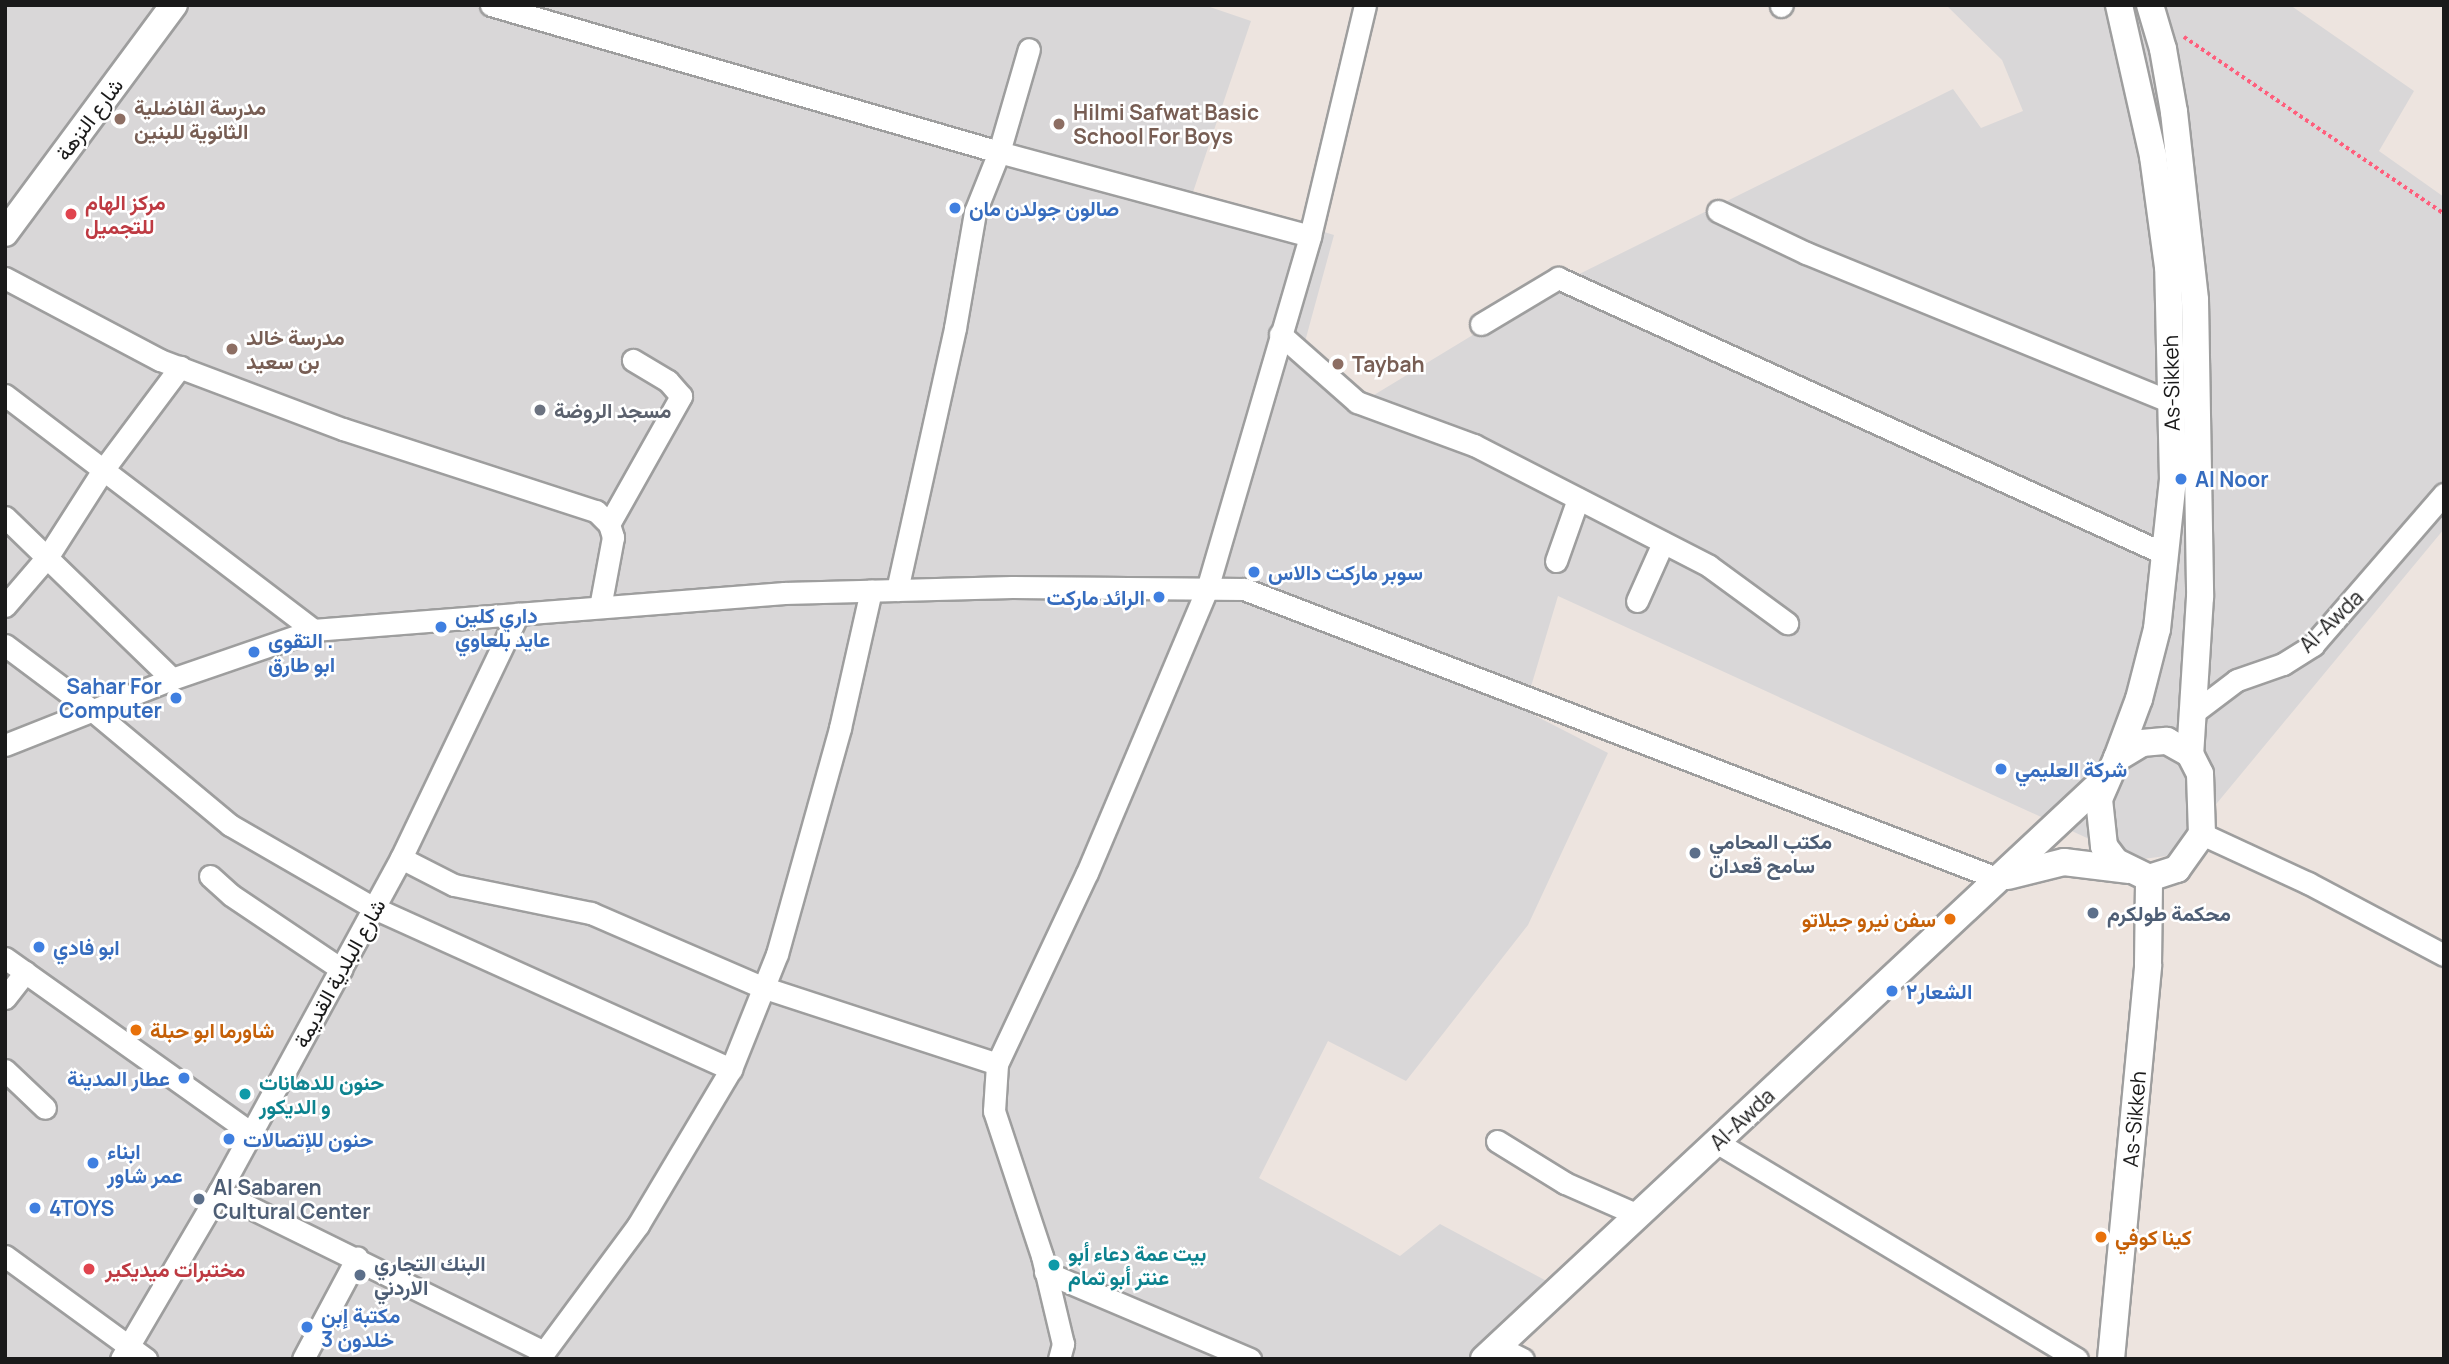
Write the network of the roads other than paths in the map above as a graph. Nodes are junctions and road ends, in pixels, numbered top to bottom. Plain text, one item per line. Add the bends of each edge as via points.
1 (174, 5) edge
2 (491, 5) edge
3 (1365, 5) edge
4 (2119, 5) edge
5 (2152, 11) edge
6 (1029, 49) dead end
7 (999, 152) junction
8 (1718, 211) dead end
9 (5, 233) edge
10 (1310, 236) junction
11 (5, 278) edge
12 (1481, 324) dead end
13 (1280, 334) junction
14 (633, 360) dead end
15 (180, 367) junction
16 (5, 395) edge
17 (2172, 402) junction
18 (103, 470) junction
19 (2444, 494) edge
20 (1578, 499) junction
21 (5, 517) edge
22 (609, 524) junction
23 (1663, 543) junction
24 (2165, 554) junction
25 (48, 556) junction
26 (1556, 561) dead end
27 (1207, 589) junction
28 (871, 590) junction
29 (897, 590) junction
30 (1637, 601) dead end
31 (5, 606) edge
32 (600, 607) junction
33 (518, 614) junction
34 (1787, 623) dead end
35 (314, 630) junction
36 (5, 645) edge
37 (173, 679) junction
38 (92, 710) junction
39 (2192, 715) junction
40 (11, 736) edge
41 (2190, 754) junction
42 (2111, 768) junction
43 (2202, 834) junction
44 (401, 858) junction
45 (2138, 874) junction
46 (209, 876) dead end
47 (1999, 879) junction
48 (374, 908) junction
49 (2444, 955) edge
50 (5, 958) edge
51 (341, 969) junction
52 (25, 972) junction
53 (762, 987) junction
54 (5, 999) edge
55 (997, 1064) junction
56 (731, 1069) junction
57 (5, 1070) edge
58 (45, 1108) dead end
59 (251, 1133) junction
60 (1497, 1141) dead end
61 (1716, 1142) junction
62 (219, 1192) junction
63 (1638, 1215) junction
64 (5, 1256) edge
65 (357, 1258) junction
66 (1045, 1272) junction
67 (1490, 1352) edge
68 (132, 1355) edge
69 (542, 1355) edge
70 (303, 1359) edge
71 (1059, 1359) edge
72 (1250, 1359) edge
73 (1523, 1359) edge
74 (2077, 1359) edge
75 (2111, 1359) edge

1 - 9 street, شارع النزهة
2 - 7 street
3 - 10 street
4 - 17 street, As-Sikkeh via 2153,156 2168,267
5 - 39 street, As-Sikkeh via 2178,139 2195,300 2200,597
6 - 7 street
7 - 10 street
7 - 29 street via 975,212 955,328
8 - 17 street via 1806,253
10 - 13 street
11 - 15 street
12 - 24 street via 1558,278
13 - 20 street via 1357,402 1474,445
13 - 27 street
14 - 22 street via 668,381 681,396
15 - 18 street
15 - 22 street via 342,429 596,511
16 - 18 street
17 - 24 street, As-Sikkeh via 2173,480
18 - 25 street
18 - 35 street
19 - 39 street, Al-Awda via 2313,645 2283,664 2237,680
20 - 23 street
20 - 26 street
21 - 25 street
22 - 32 street via 612,537
23 - 30 street
23 - 34 street via 1709,566
24 - 42 street, As-Sikkeh via 2157,629 2139,699
25 - 31 street
25 - 37 street
27 - 29 street
27 - 47 street via 1244,589
27 - 55 street via 1087,873
28 - 29 street
28 - 32 street
28 - 53 street via 840,729 776,954
32 - 33 street
33 - 35 street
33 - 44 street, شارع البلدية القديمة
35 - 37 street
36 - 38 street
37 - 38 street
38 - 40 street
38 - 48 street via 230,825
39 - 41 street, As-Sikkeh
41 - 42 street via 2167,741 2142,743
41 - 43 street via 2200,774
42 - 45 street via 2099,799 2104,846
42 - 47 street, Al-Awda
43 - 45 street via 2177,869
43 - 49 street via 2308,883
44 - 48 street, شارع البلدية القديمة
44 - 53 street via 454,885 566,906 616,921
45 - 47 street via 2064,862
45 - 75 street, As-Sikkeh via 2148,965
46 - 51 street
47 - 61 street, Al-Awda
48 - 51 street, شارع البلدية القديمة
48 - 56 street
50 - 52 street
51 - 59 street, شارع البلدية القديمة
52 - 54 street
52 - 59 street
53 - 55 street
53 - 56 street
55 - 66 street via 994,1111
56 - 69 street via 638,1225
57 - 58 street
59 - 62 street, شارع البلدية القديمة
60 - 63 street via 1565,1182
61 - 63 street, Al-Awda
61 - 74 street
62 - 65 street
62 - 68 street, شارع البلدية القديمة
63 - 67 street, Al-Awda
64 - 68 street
65 - 69 street
65 - 70 street
66 - 71 street via 1063,1344
66 - 72 street
67 - 73 street

